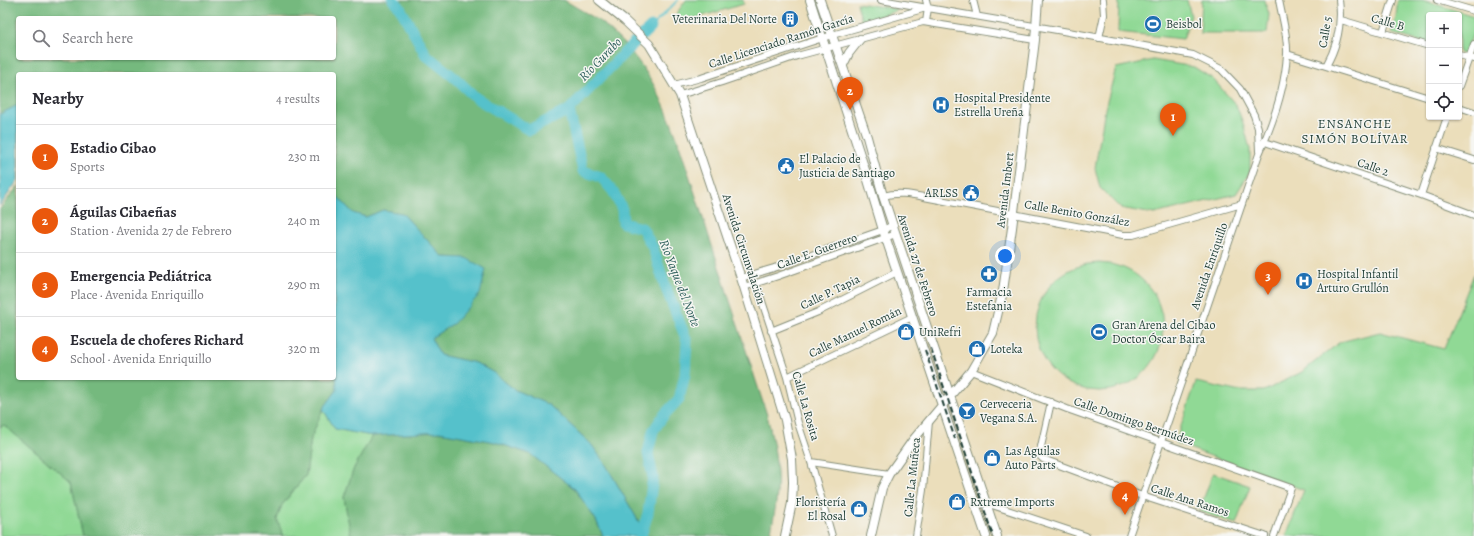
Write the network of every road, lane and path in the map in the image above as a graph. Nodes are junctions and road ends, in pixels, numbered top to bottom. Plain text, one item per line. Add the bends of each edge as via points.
1 (599, 0) edge
2 (810, 0) edge
3 (820, 0) edge
4 (881, 0) edge
5 (926, 0) edge
6 (973, 0) edge
7 (1038, 0) edge
8 (1103, 0) edge
9 (1279, 0) edge
10 (1339, 0) edge
11 (1393, 0) edge
12 (1437, 0) edge
13 (928, 8) junction
14 (1474, 11) edge
15 (977, 16) junction
16 (1340, 20) junction
17 (926, 22) junction
18 (1036, 27) junction
19 (1383, 32) junction
20 (832, 35) junction
21 (822, 38) junction
22 (1099, 38) junction
23 (860, 39) junction
24 (1035, 40) junction
25 (1474, 44) edge
26 (1426, 45) edge
27 (836, 46) junction
28 (825, 48) junction
29 (1287, 54) junction
30 (1462, 56) edge
31 (1472, 59) edge
32 (843, 65) junction
33 (1326, 66) junction
34 (1460, 84) edge
35 (674, 85) junction
36 (680, 95) junction
37 (1426, 97) edge
38 (1462, 108) edge
39 (1474, 112) edge
40 (1446, 120) edge
41 (1265, 142) junction
42 (1436, 148) junction
43 (1259, 154) junction
44 (1474, 160) edge
45 (1421, 195) junction
46 (883, 196) junction
47 (1242, 204) junction
48 (1014, 213) junction
49 (1474, 215) edge
50 (892, 225) junction
51 (883, 230) junction
52 (896, 234) junction
53 (886, 238) junction
54 (898, 272) junction
55 (741, 278) junction
56 (756, 283) junction
57 (744, 287) junction
58 (912, 317) junction
59 (771, 331) junction
60 (971, 371) junction
61 (787, 377) junction
62 (950, 397) junction
63 (1051, 402) junction
64 (941, 406) junction
65 (929, 421) junction
66 (1161, 441) junction
67 (811, 462) junction
68 (889, 474) junction
69 (1142, 496) junction
70 (986, 503) junction
71 (975, 505) junction
72 (785, 536) edge
73 (832, 536) edge
74 (871, 536) edge
75 (916, 536) edge
76 (986, 536) edge
77 (997, 536) edge
78 (1086, 536) edge
79 (1129, 536) edge
80 (1265, 536) edge
81 (1274, 536) edge

1 - 35 main road, Avenida Circunvalación via 649,44
2 - 21 main road, Avenida 27 de Febrero
3 - 20 main road, Avenida 27 de Febrero
4 - 13 street
5 - 13 street
6 - 15 street
7 - 18 main road, Avenida Imbert
8 - 22 street via 1104,16
9 - 29 street, Avenida Enriquillo
10 - 16 street, Calle 5
11 - 19 street
12 - 14 street
13 - 15 street, Calle Licenciado Ramón García
13 - 17 street
13 - 20 street, Calle Licenciado Ramón García
15 - 18 street, Calle Licenciado Ramón García
16 - 19 street, Calle B
16 - 33 street, Calle 5 via 1332,55
17 - 23 street, Calle Licenciado Ramón García
17 - 24 street, Calle Licenciado Ramón García
18 - 22 street, Calle Licenciado Ramón García
18 - 24 main road, Avenida Imbert
19 - 26 street, Calle B
20 - 21 street, Calle Licenciado Ramón García
20 - 27 main road, Avenida 27 de Febrero
21 - 28 main road, Avenida 27 de Febrero
21 - 35 street, Calle Licenciado Ramón García
22 - 43 street, Calle Licenciado Ramón García via 1194,55 1221,69 1240,89 1254,115 1258,128
23 - 27 street, Calle Licenciado Ramón García
23 - 32 main road
24 - 48 main road, Avenida Imbert
25 - 31 street
27 - 28 street, Calle Licenciado Ramón García
27 - 32 main road, Avenida 27 de Febrero
28 - 36 street, Calle Licenciado Ramón García
28 - 51 main road, Avenida 27 de Febrero
29 - 33 street
29 - 41 street, Avenida Enriquillo via 1280,98
30 - 31 street
31 - 34 street
32 - 46 main road, Avenida 27 de Febrero
33 - 37 street
35 - 36 main road, Avenida Circunvalación
36 - 55 main road, Avenida Circunvalación
38 - 39 street
40 - 42 street
41 - 43 street, Avenida Enriquillo
41 - 45 street, Calle 2
42 - 44 street
42 - 45 street
43 - 47 street, Avenida Enriquillo
45 - 49 street, Calle 2
46 - 48 street, Calle Benito González via 901,193
46 - 50 main road, Avenida 27 de Febrero
47 - 48 street, Calle Benito González via 1133,235 1088,229
47 - 66 street, Avenida Enriquillo
48 - 60 main road, Avenida Imbert via 1003,291 995,326 984,351
50 - 51 street, Calle E. Guerrero
50 - 52 main road, Avenida 27 de Febrero
51 - 53 main road, Avenida 27 de Febrero
51 - 55 street, Calle E. Guerrero
52 - 53 street, Calle E. Guerrero
52 - 62 main road, Avenida 27 de Febrero
53 - 54 main road, Avenida 27 de Febrero
53 - 56 street, Calle E. Guerrero
54 - 58 main road, Avenida 27 de Febrero
54 - 59 street, Calle P. Tapia via 818,312
55 - 57 main road, Avenida Circunvalación
56 - 57 street, Calle E. Guerrero
56 - 59 street, Calle La Rosita
57 - 72 main road, Avenida Circunvalación via 785,420 792,459 792,503
58 - 61 street, Calle Manuel Román
58 - 64 main road, Avenida 27 de Febrero
59 - 61 street, Calle La Rosita
60 - 62 main road, Avenida Imbert
60 - 63 street, Calle Domingo Bermúdez
61 - 67 street, Calle La Rosita
62 - 64 main road, Avenida Imbert
62 - 70 main road, Avenida 27 de Febrero
63 - 66 street, Calle Domingo Bermúdez
63 - 69 street, Calle Ana Ramos via 1040,451 1042,458
64 - 65 main road, Avenida Imbert
64 - 71 main road, Avenida 27 de Febrero
65 - 68 main road, Avenida Imbert
65 - 75 street, Calle La Muñeca
66 - 69 street, Avenida Enriquillo
66 - 81 street, Calle Domingo Bermúdez via 1291,488
67 - 68 street
67 - 73 street, Calle La Rosita
68 - 74 main road, Avenida Imbert via 882,488
69 - 79 street, Avenida Enriquillo
69 - 80 street, Calle Ana Ramos
70 - 71 street
70 - 77 main road, Avenida 27 de Febrero
70 - 78 street
71 - 76 main road, Avenida 27 de Febrero

